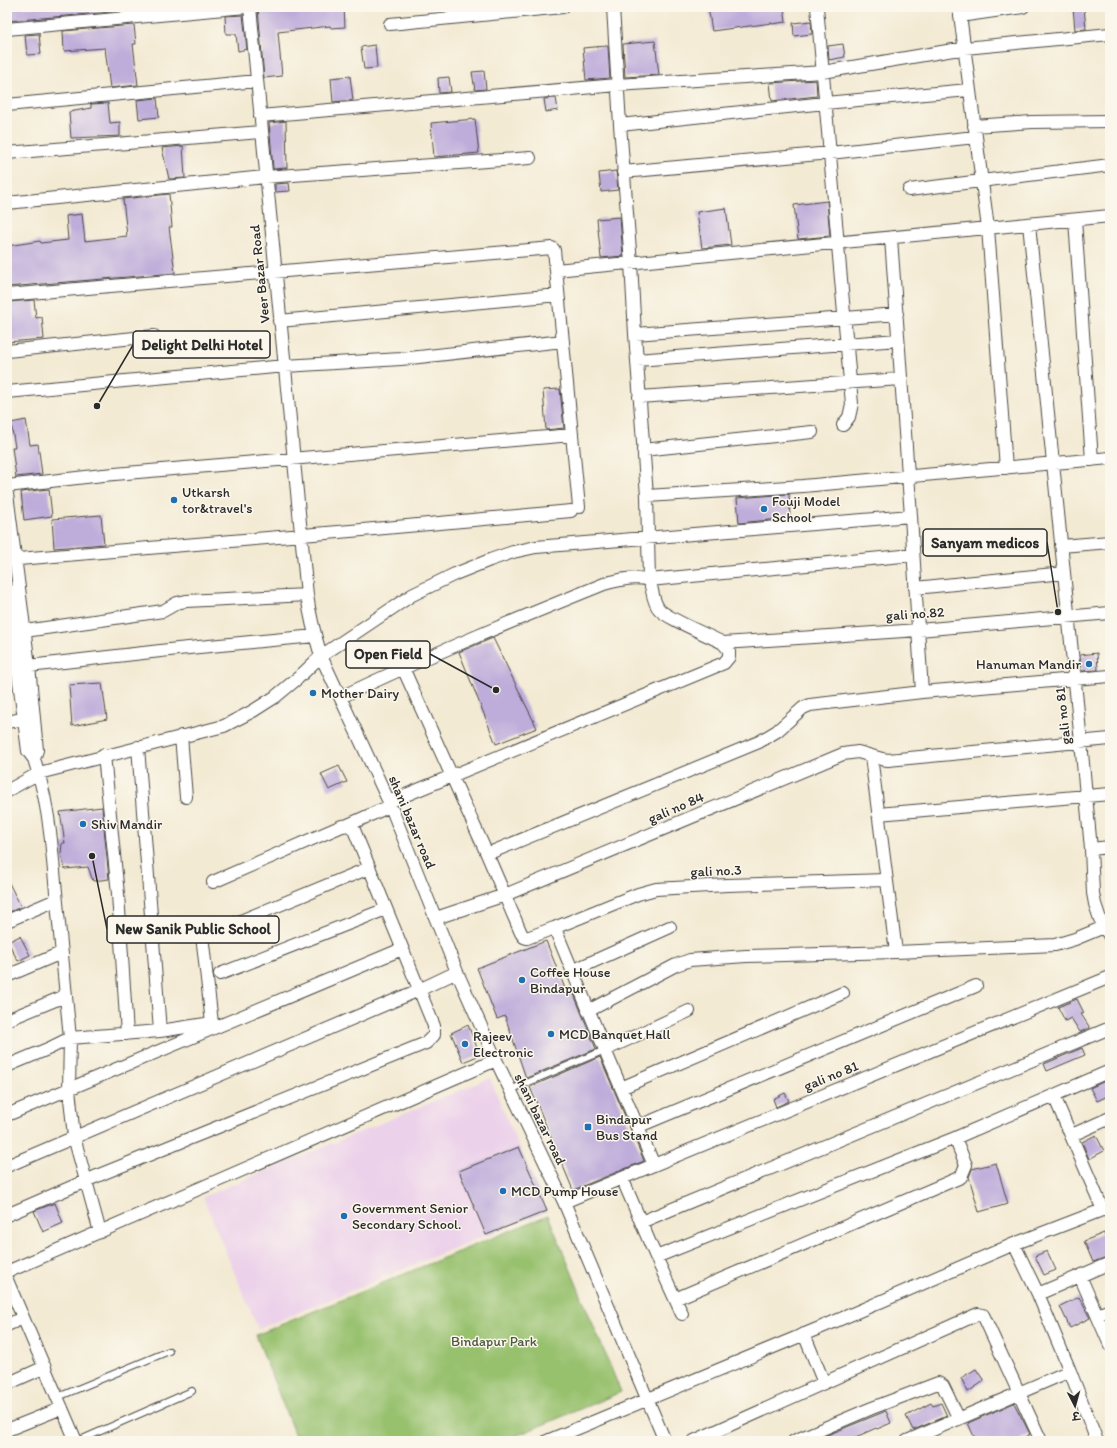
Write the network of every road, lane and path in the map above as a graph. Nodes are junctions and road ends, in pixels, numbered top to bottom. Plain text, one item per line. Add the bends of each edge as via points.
1 (246, 7) edge
2 (250, 7) edge
3 (563, 7) edge
4 (613, 7) edge
5 (817, 7) edge
6 (1023, 7) edge
7 (960, 12) edge
8 (390, 24) dead end
9 (7, 30) edge
10 (1110, 34) edge
11 (965, 48) junction
12 (823, 72) junction
13 (257, 81) junction
14 (617, 85) junction
15 (969, 90) junction
16 (825, 103) junction
17 (7, 105) edge
18 (260, 116) junction
19 (1110, 121) edge
20 (620, 125) junction
21 (261, 132) junction
22 (975, 132) junction
23 (7, 153) edge
24 (830, 154) junction
25 (530, 158) dead end
26 (1110, 165) edge
27 (623, 172) junction
28 (265, 177) junction
29 (981, 181) junction
30 (909, 190) dead end
31 (7, 203) edge
32 (1110, 216) edge
33 (1075, 220) junction
34 (1029, 224) junction
35 (988, 228) junction
36 (891, 238) junction
37 (837, 243) junction
38 (631, 263) junction
39 (556, 270) junction
40 (275, 271) junction
41 (7, 295) edge
42 (558, 295) junction
43 (896, 314) junction
44 (844, 318) junction
45 (279, 320) junction
46 (635, 334) junction
47 (154, 336) dead end
48 (898, 340) junction
49 (562, 341) junction
50 (846, 344) junction
51 (7, 351) edge
52 (637, 360) junction
53 (285, 366) junction
54 (901, 379) junction
55 (850, 382) junction
56 (7, 392) edge
57 (639, 398) junction
58 (843, 424) dead end
59 (812, 432) dead end
60 (572, 435) junction
61 (644, 450) junction
62 (293, 458) junction
63 (1110, 458) edge
64 (1092, 460) junction
65 (1053, 463) junction
66 (1006, 468) junction
67 (908, 477) junction
68 (7, 486) edge
69 (7, 494) edge
70 (647, 496) junction
71 (911, 516) junction
72 (301, 535) junction
73 (648, 538) junction
74 (1110, 542) edge
75 (1061, 546) junction
76 (913, 555) junction
77 (11, 560) edge
78 (1064, 574) junction
79 (649, 580) junction
80 (7, 588) edge
81 (915, 588) junction
82 (307, 596) junction
83 (1110, 613) edge
84 (1069, 616) junction
85 (25, 630) junction
86 (918, 630) junction
87 (10, 632) edge
88 (315, 636) junction
89 (723, 643) junction
90 (322, 656) junction
91 (18, 667) edge
92 (403, 668) junction
93 (1110, 676) edge
94 (1074, 680) junction
95 (922, 692) junction
96 (341, 697) junction
97 (23, 719) junction
98 (7, 722) edge
99 (181, 736) junction
100 (1110, 739) edge
101 (1081, 742) junction
102 (138, 746) junction
103 (104, 756) junction
104 (871, 756) junction
105 (34, 759) junction
106 (39, 773) junction
107 (453, 776) junction
108 (7, 791) edge
109 (1110, 794) edge
110 (186, 797) dead end
111 (1086, 797) junction
112 (390, 804) junction
113 (878, 814) junction
114 (348, 825) junction
115 (1110, 847) edge
116 (1091, 849) junction
117 (488, 854) junction
118 (369, 868) junction
119 (886, 880) junction
120 (213, 882) dead end
121 (506, 895) junction
122 (56, 900) junction
123 (386, 909) junction
124 (436, 918) junction
125 (7, 921) edge
126 (670, 927) dead end
127 (554, 928) junction
128 (214, 932) dead end
129 (1107, 932) edge
130 (202, 936) dead end
131 (402, 949) junction
132 (896, 952) junction
133 (61, 953) junction
134 (572, 971) junction
135 (458, 972) junction
136 (220, 974) dead end
137 (7, 976) edge
138 (1110, 977) edge
139 (976, 986) dead end
140 (419, 990) junction
141 (843, 993) dead end
142 (66, 996) junction
143 (588, 1010) junction
144 (690, 1011) dead end
145 (7, 1020) edge
146 (1110, 1028) edge
147 (160, 1032) junction
148 (127, 1034) junction
149 (70, 1038) junction
150 (605, 1050) junction
151 (496, 1060) junction
152 (7, 1066) edge
153 (1110, 1071) edge
154 (621, 1088) junction
155 (69, 1089) junction
156 (510, 1090) junction
157 (1054, 1096) junction
158 (7, 1115) edge
159 (1110, 1118) edge
160 (637, 1127) junction
161 (1072, 1135) junction
162 (74, 1137) junction
163 (955, 1138) junction
164 (654, 1165) junction
165 (7, 1166) edge
166 (622, 1178) junction
167 (86, 1182) junction
168 (564, 1202) junction
169 (1106, 1208) edge
170 (7, 1215) edge
171 (641, 1222) junction
172 (100, 1232) junction
173 (1014, 1244) junction
174 (656, 1257) junction
175 (1110, 1263) edge
176 (7, 1272) edge
177 (1080, 1276) junction
178 (7, 1280) edge
179 (1038, 1294) junction
180 (675, 1299) junction
181 (1110, 1310) edge
182 (682, 1314) dead end
183 (1097, 1315) junction
184 (23, 1318) junction
185 (7, 1325) edge
186 (804, 1334) junction
187 (1110, 1345) edge
188 (169, 1351) dead end
189 (45, 1367) junction
190 (1070, 1371) junction
191 (824, 1383) junction
192 (7, 1384) edge
193 (192, 1391) dead end
194 (1020, 1392) junction
195 (647, 1399) junction
196 (60, 1402) junction
197 (959, 1419) junction
198 (7, 1430) edge
199 (1038, 1440) edge
200 (77, 1441) edge
201 (547, 1441) edge
202 (665, 1441) edge
203 (694, 1441) edge
204 (794, 1441) edge
205 (907, 1441) edge
206 (1097, 1441) edge

1 - 9 street
2 - 13 street, Veer Bazar Road
3 - 8 street
4 - 14 street
5 - 12 street
6 - 7 street
7 - 11 street
10 - 11 street
11 - 12 street
11 - 15 street
12 - 14 street
12 - 16 street
13 - 17 street
13 - 18 street, Veer Bazar Road
14 - 18 street
14 - 20 street
15 - 16 street
15 - 22 street
16 - 20 street
16 - 24 street
18 - 21 street, Veer Bazar Road
19 - 22 street via 1032,122
20 - 27 street
21 - 23 street
21 - 28 street, Veer Bazar Road
22 - 24 street
22 - 29 street
24 - 27 street
24 - 37 street
25 - 28 street
26 - 29 street
27 - 38 street
28 - 31 street
28 - 40 street, Veer Bazar Road
29 - 30 street
29 - 35 street
32 - 33 street
33 - 34 street
33 - 64 street
34 - 35 street
34 - 65 street, gali no 81
35 - 36 street
35 - 66 street
36 - 37 street
36 - 43 street
37 - 38 street
37 - 44 street
38 - 39 street
38 - 46 street
39 - 40 street via 554,250 548,247
39 - 42 street
40 - 41 street
40 - 45 street, Veer Bazar Road
42 - 45 street
42 - 49 street
43 - 44 street
43 - 48 street
44 - 46 street
44 - 50 street
45 - 53 street, Veer Bazar Road
46 - 52 street
47 - 51 street
48 - 50 street
48 - 54 street
49 - 53 street via 401,358
49 - 60 street
50 - 52 street
50 - 55 street
52 - 57 street
53 - 56 street
53 - 62 street, Veer Bazar Road
54 - 55 street
54 - 67 street
55 - 57 street
55 - 58 street via 852,404 849,417
57 - 61 street
59 - 61 street
60 - 62 street
60 - 72 street via 575,509
61 - 70 street
62 - 68 street
62 - 72 street, Veer Bazar Road
63 - 64 street
64 - 65 street
65 - 66 street
65 - 75 street, gali no 81
66 - 67 street
67 - 70 street
67 - 71 street
69 - 77 street
70 - 73 street
71 - 73 street
71 - 76 street
72 - 77 street
72 - 82 street, Veer Bazar Road
73 - 79 street
73 - 90 street via 536,547 490,560 412,595
74 - 75 street
75 - 78 street, gali no 81
76 - 79 street
76 - 81 street
77 - 85 street
78 - 81 street
78 - 84 street, gali no 81
79 - 89 street via 655,603 664,614
79 - 92 street via 634,578 604,584
80 - 87 street
81 - 86 street
82 - 85 street via 186,601 176,603 163,611
82 - 88 street, Veer Bazar Road
83 - 84 street, gali no.82
84 - 86 street, gali no.82
84 - 94 street, gali no 81
85 - 91 street
86 - 89 street, gali no.82
86 - 95 street
87 - 91 street
88 - 90 street, Veer Bazar Road
88 - 91 street
89 - 107 street via 729,650 729,657 724,663
90 - 96 street, shani bazar road
90 - 99 street via 275,696 253,710 224,726
91 - 97 street
91 - 105 street via 37,750
92 - 96 street
92 - 107 street
93 - 94 street
94 - 95 street
94 - 101 street, gali no 81
95 - 117 street via 810,705 759,742
96 - 112 street, shani bazar road
97 - 98 street
97 - 105 street via 28,751
99 - 102 street
99 - 110 street
100 - 101 street
101 - 104 street via 888,760
101 - 111 street, gali no 81
102 - 103 street
102 - 147 street
103 - 106 street
103 - 148 street via 118,894
104 - 113 street
104 - 121 street, gali no 84 via 858,752 843,754
105 - 106 street
106 - 108 street
106 - 122 street via 48,814
107 - 112 street
107 - 117 street
109 - 111 street
111 - 113 street
111 - 116 street, gali no 81
112 - 114 street
112 - 124 street, shani bazar road
113 - 119 street
114 - 118 street via 354,830
114 - 120 street
115 - 116 street
116 - 129 street, gali no 81 via 1095,904
117 - 121 street
118 - 123 street
118 - 128 street
119 - 127 street, gali no.3 via 656,889
119 - 132 street
121 - 124 street, gali no 84
121 - 127 street, gali no.3 via 524,937 532,937
122 - 125 street
122 - 133 street
123 - 131 street
123 - 136 street
124 - 135 street, shani bazar road
126 - 134 street
127 - 134 street
129 - 132 street via 1055,945
130 - 147 street via 212,1023
131 - 140 street
131 - 155 street
132 - 143 street via 690,960
133 - 137 street
133 - 142 street
134 - 143 street
135 - 140 street
135 - 151 street, shani bazar road
138 - 164 street, gali no 81
139 - 160 street
140 - 162 street
140 - 167 street via 434,1026 434,1035 426,1043
141 - 154 street
142 - 145 street
142 - 149 street
143 - 150 street
144 - 150 street
146 - 171 street
147 - 148 street
148 - 149 street
149 - 152 street
149 - 155 street
150 - 154 street
150 - 156 lane
151 - 156 street, shani bazar road
151 - 172 street
153 - 157 street
154 - 160 street
155 - 158 street
155 - 162 street
156 - 168 street, shani bazar road
157 - 161 street
157 - 163 street
159 - 161 street
160 - 164 street
161 - 169 street
162 - 165 street
162 - 167 street
163 - 174 street
163 - 180 street via 966,1165 961,1177
164 - 166 street, gali no 81
166 - 168 street, gali no 81
166 - 171 street
167 - 170 street
167 - 172 street
168 - 195 street, shani bazar road
169 - 173 street
171 - 174 street
172 - 176 street
173 - 179 street
173 - 186 street
174 - 180 street
175 - 177 street
177 - 179 street
177 - 183 street
178 - 184 street
179 - 190 street
180 - 182 street
181 - 183 street
183 - 187 street
184 - 185 street
184 - 189 street
186 - 191 street
186 - 195 street
188 - 196 lane
189 - 192 street
189 - 196 street
190 - 194 street
190 - 206 street
191 - 194 street via 978,1314 985,1319
191 - 203 street
193 - 200 lane
194 - 197 street
194 - 199 street
195 - 201 street
195 - 202 street, shani bazar road
196 - 198 street
196 - 200 street
197 - 204 street via 943,1386 938,1383
197 - 205 street

